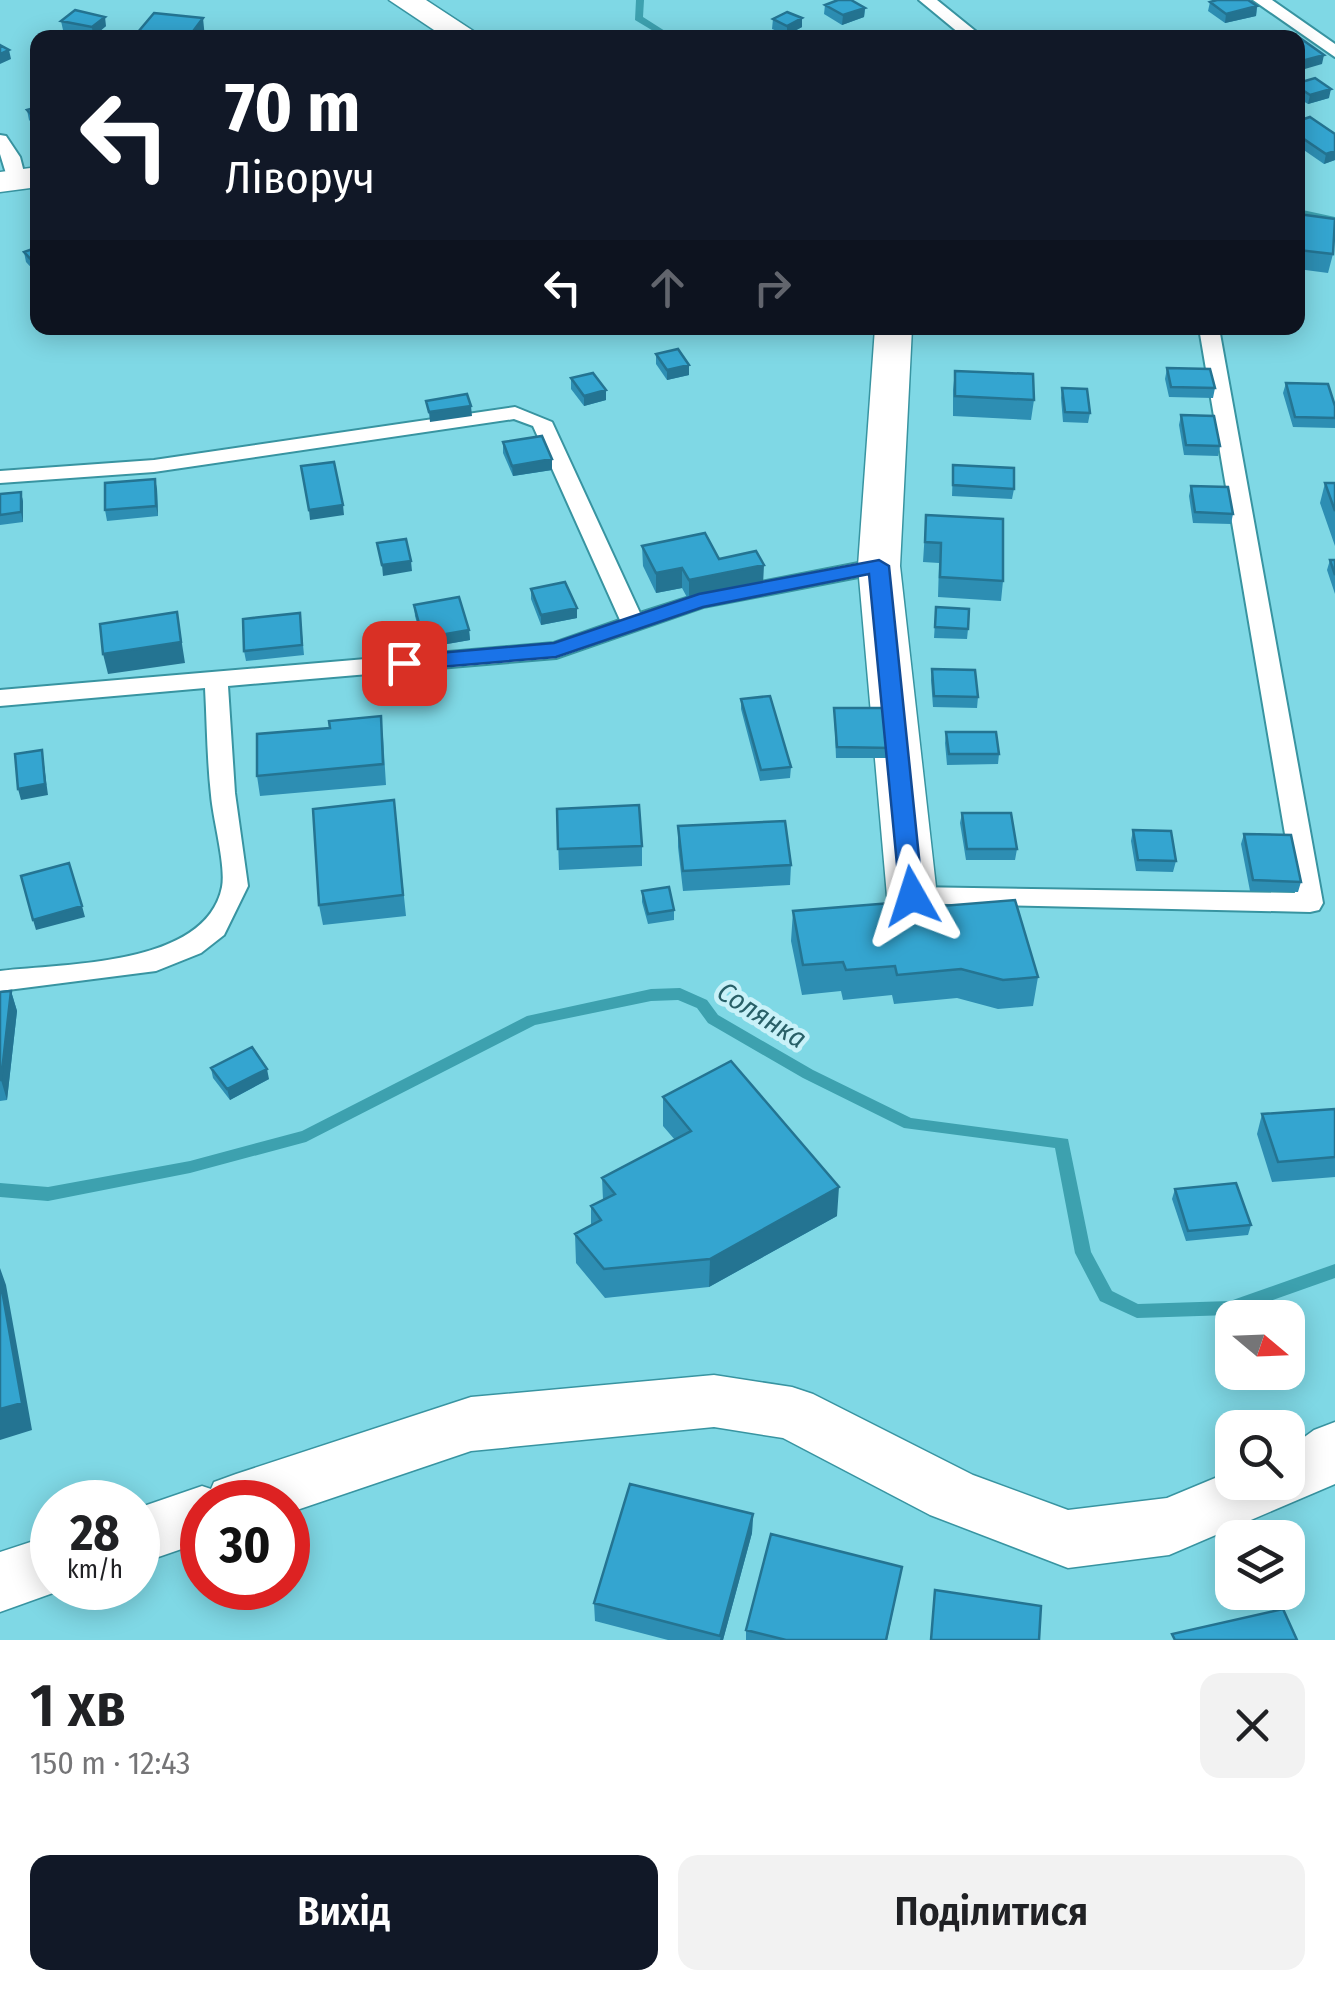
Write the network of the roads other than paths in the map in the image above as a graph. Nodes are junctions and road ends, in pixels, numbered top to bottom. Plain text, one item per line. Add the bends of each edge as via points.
1 (404, 0) edge
2 (927, 0) edge
3 (1262, 0) edge
4 (455, 30) edge
5 (966, 30) edge
6 (1304, 30) edge
7 (1305, 31) edge
8 (1335, 52) edge
9 (0, 140) edge
10 (18, 180) edge
11 (893, 335) edge
12 (1211, 335) edge
13 (0, 477) edge
14 (879, 566) junction
15 (634, 624) junction
16 (216, 680) junction
17 (0, 698) edge
18 (912, 896) joint
19 (0, 981) edge
20 (1335, 1449) edge
21 (1305, 1470) edge
22 (302, 1480) edge
23 (1232, 1500) edge
24 (30, 1572) edge
25 (0, 1582) edge

1 - 4 street
2 - 5 lane
3 - 6 lane
7 - 8 lane
9 - 10 lane
11 - 14 street
12 - 18 lane via 1310,903
13 - 15 lane via 154,466 514,413 542,422
14 - 15 lane via 699,601
14 - 18 street
15 - 16 lane via 556,650
16 - 17 lane
16 - 19 lane via 235,886 215,928 156,961
20 - 21 street
22 - 23 street via 471,1424 714,1401 792,1413 952,1495 1068,1540 1169,1526
24 - 25 street

